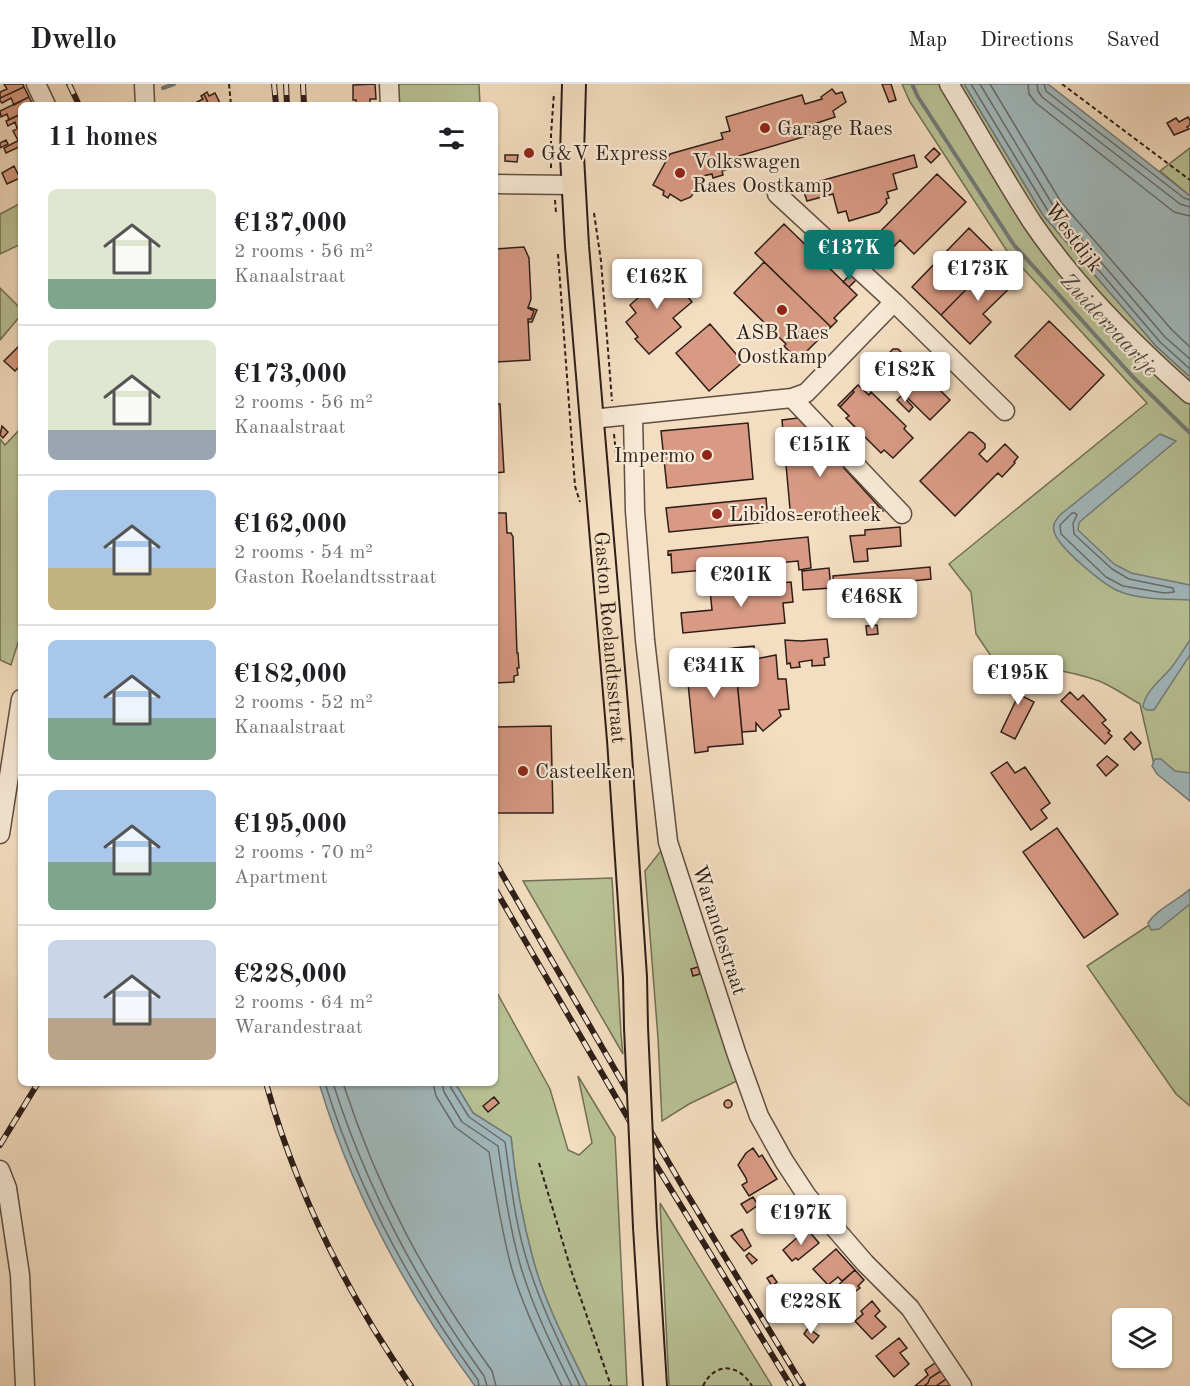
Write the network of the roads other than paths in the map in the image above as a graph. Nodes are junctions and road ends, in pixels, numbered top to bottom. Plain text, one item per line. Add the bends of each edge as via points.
1 (36, 84) edge
2 (144, 84) edge
3 (389, 84) edge
4 (574, 84) edge
5 (950, 84) edge
6 (45, 102) edge
7 (145, 102) edge
8 (390, 102) edge
9 (498, 184) edge
10 (573, 185) junction
11 (777, 194) dead end
12 (894, 302) junction
13 (1190, 394) edge
14 (792, 398) junction
15 (1005, 411) dead end
16 (633, 416) junction
17 (592, 419) junction
18 (902, 514) dead end
19 (18, 718) edge
20 (0, 834) edge
21 (0, 1170) edge
22 (25, 1386) edge
23 (655, 1386) edge
24 (962, 1386) edge

1 - 6 street
2 - 7 street
3 - 8 street
4 - 10 main road, Gaston Roelandtsstraat
5 - 13 street, Westdijk via 1033,222 1082,287 1146,355
9 - 10 street
10 - 17 main road, Gaston Roelandtsstraat
11 - 12 street
12 - 14 street via 806,393
12 - 15 street
14 - 16 street
14 - 18 street
16 - 17 street
16 - 24 street, Warandestraat via 635,510 645,640 668,843 736,1052 759,1116 807,1196 910,1308
17 - 23 main road, Gaston Roelandtsstraat, bridge via 635,977
19 - 20 street
21 - 22 street via 7,1188 20,1275

